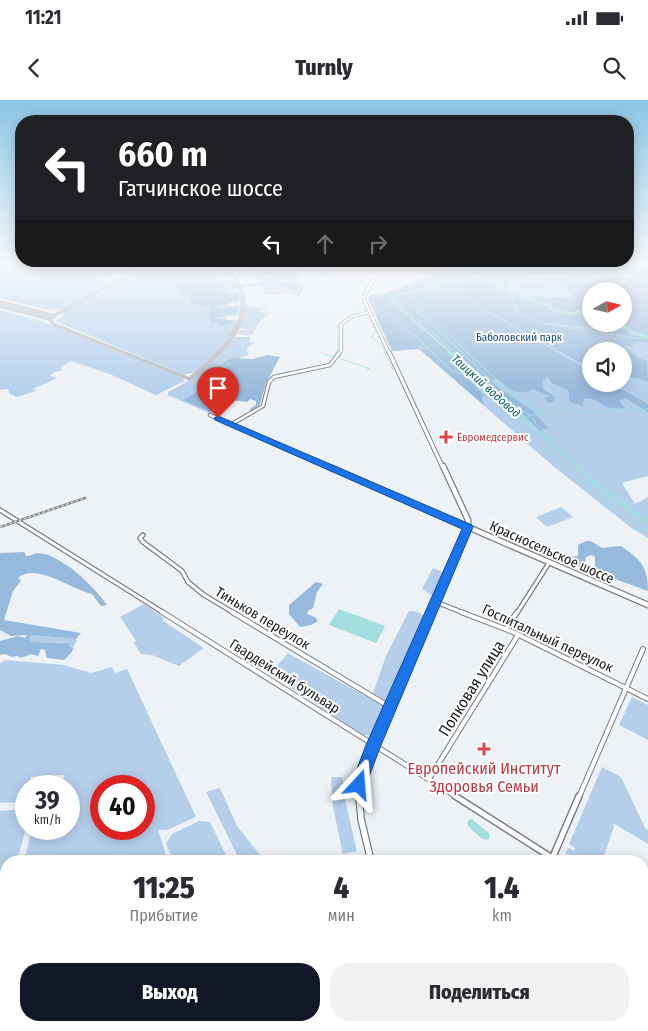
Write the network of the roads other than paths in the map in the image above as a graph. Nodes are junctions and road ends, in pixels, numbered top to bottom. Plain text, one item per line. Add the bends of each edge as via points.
1 (367, 306) edge
2 (369, 312) junction
3 (210, 414) dead end
4 (231, 424) junction
5 (0, 510) edge
6 (468, 527) junction
7 (143, 534) dead end
8 (549, 563) junction
9 (436, 602) junction
10 (648, 605) edge
11 (506, 630) junction
12 (518, 635) junction
13 (643, 649) dead end
14 (627, 688) junction
15 (648, 699) edge
16 (390, 707) junction
17 (374, 745) junction
18 (429, 779) junction
19 (370, 855) edge
20 (547, 855) edge
21 (557, 855) edge

1 - 2 main road, Красносельское шоссе
2 - 4 street via 342,324 341,350 330,365 274,377 269,382 263,406
2 - 6 main road, Красносельское шоссе
3 - 4 street
4 - 6 street
5 - 17 street, Гвардейский бульвар
6 - 8 main road, Красносельское шоссе
6 - 9 street
7 - 16 street, Тиньков переулок via 140,538 143,542 182,571 188,582 204,595
8 - 10 main road, Красносельское шоссе
8 - 11 street
9 - 11 street, Госпитальный переулок
9 - 16 street
11 - 12 street, Госпитальный переулок
12 - 14 street, Госпитальный переулок
12 - 18 street, Полковая улица
13 - 14 street
14 - 15 street, Госпитальный переулок
14 - 21 street
16 - 17 street
17 - 18 street, Гвардейский бульвар
17 - 19 street via 361,775 358,795
18 - 20 street, Гвардейский бульвар

